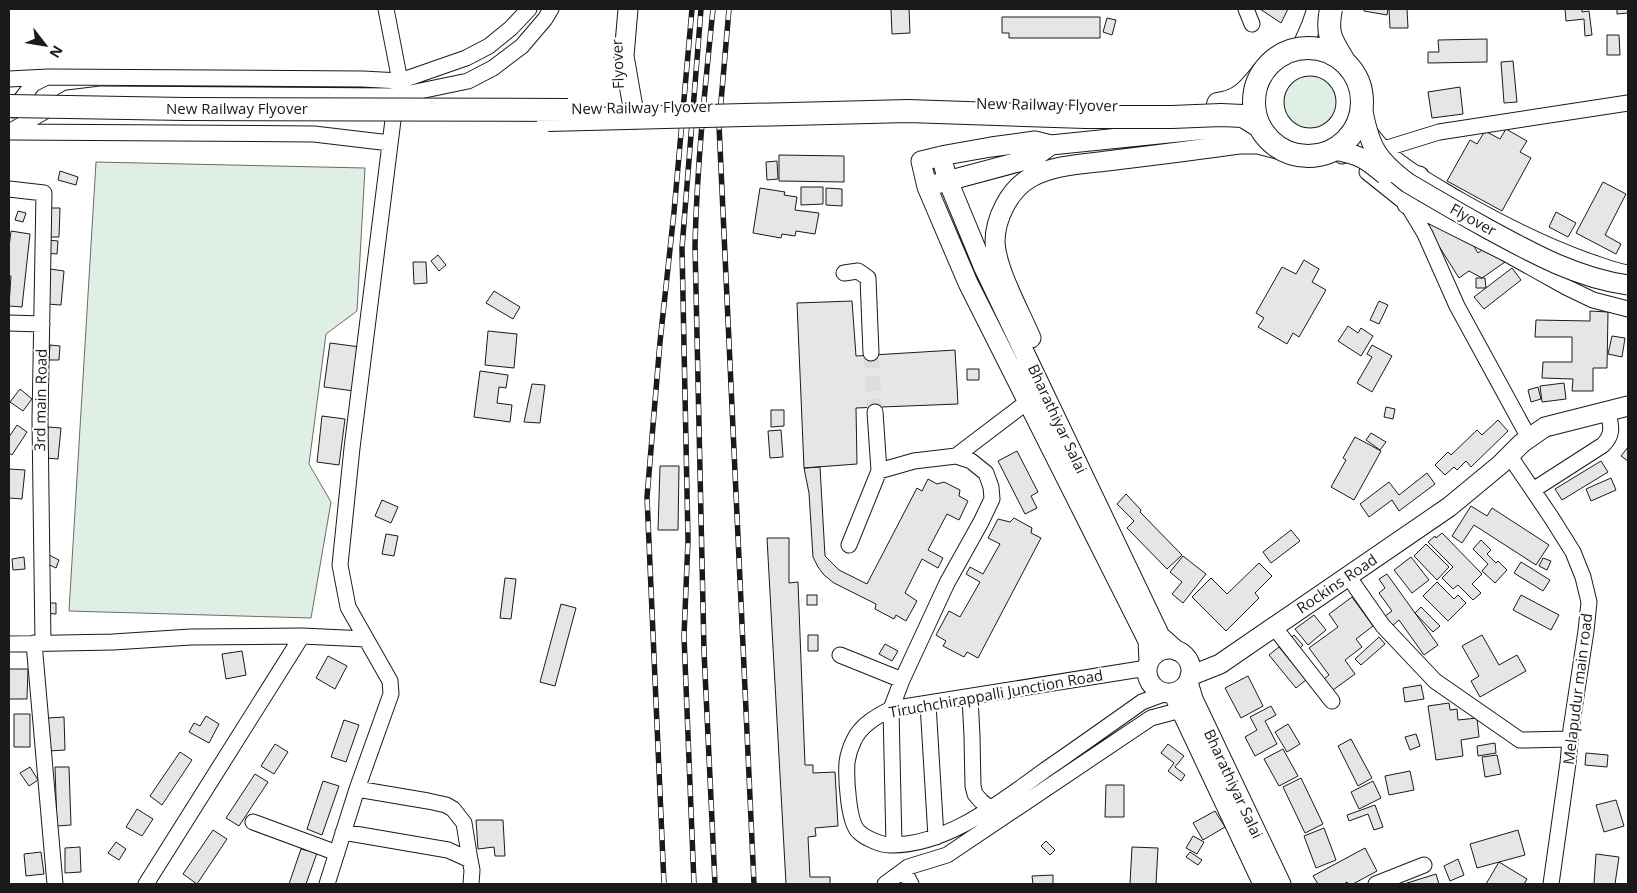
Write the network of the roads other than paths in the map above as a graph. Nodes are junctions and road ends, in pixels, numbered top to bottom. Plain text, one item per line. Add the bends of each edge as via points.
1 (386, 9) edge
2 (529, 9) edge
3 (551, 9) edge
4 (618, 9) edge
5 (628, 9) edge
6 (1246, 9) edge
7 (1317, 9) edge
8 (1323, 9) edge
9 (1331, 9) edge
10 (1338, 9) edge
11 (1252, 24) dead end
12 (1299, 49) junction
13 (1344, 61) junction
14 (48, 77) junction
15 (9, 78) edge
16 (400, 81) junction
17 (1273, 81) junction
18 (396, 96) junction
19 (1350, 97) junction
20 (1628, 103) edge
21 (9, 106) edge
22 (628, 114) junction
23 (9, 116) edge
24 (9, 120) edge
25 (1259, 126) junction
26 (1227, 127) junction
27 (9, 132) edge
28 (1296, 141) junction
29 (390, 143) junction
30 (1051, 145) junction
31 (1384, 149) junction
32 (1334, 150) junction
33 (941, 156) junction
34 (1419, 176) junction
35 (948, 181) junction
36 (927, 187) junction
37 (9, 189) edge
38 (1407, 204) junction
39 (844, 273) dead end
40 (1628, 273) edge
41 (1628, 285) edge
42 (1628, 296) edge
43 (1628, 309) edge
44 (9, 323) edge
45 (42, 324) junction
46 (871, 353) tunnel mouth
47 (1040, 384) junction
48 (1027, 402) junction
49 (1628, 406) edge
50 (875, 412) tunnel mouth
51 (1608, 412) junction
52 (1529, 438) junction
53 (1509, 455) junction
54 (956, 456) junction
55 (879, 471) junction
56 (1478, 482) junction
57 (1532, 490) junction
58 (849, 546) dead end
59 (1348, 576) junction
60 (1274, 628) junction
61 (302, 636) junction
62 (366, 639) junction
63 (38, 643) junction
64 (9, 644) edge
65 (840, 655) dead end
66 (1148, 664) junction
67 (1180, 676) junction
68 (902, 680) junction
69 (970, 698) junction
70 (1332, 702) dead end
71 (928, 704) junction
72 (891, 710) junction
73 (1181, 710) junction
74 (1570, 738) junction
75 (356, 789) junction
76 (991, 809) junction
77 (253, 822) dead end
78 (343, 832) junction
79 (936, 837) junction
80 (894, 845) junction
81 (337, 853) junction
82 (470, 860) junction
83 (1424, 865) dead end
84 (907, 877) edge
85 (55, 884) edge
86 (146, 884) edge
87 (327, 884) edge
88 (471, 884) edge
89 (885, 884) edge
90 (1263, 884) edge
91 (1281, 884) edge
92 (1376, 884) edge
93 (1551, 884) edge

1 - 16 street
2 - 16 street via 489,46 466,58
3 - 18 street via 522,46 493,68 468,81
4 - 22 main road, Flyover via 617,72
5 - 22 main road, Flyover via 624,56
6 - 11 street
7 - 17 main road via 1299,54
8 - 12 highway via 1317,30
9 - 13 highway, bridge via 1328,30
10 - 19 main road, Flyover via 1331,48 1336,70
12 - 13 highway, bridge via 1330,52
12 - 17 highway, New Railway Flyover, bridge via 1273,61
13 - 19 highway, bridge via 1361,89
14 - 15 street
14 - 16 street
14 - 23 street via 33,84
16 - 18 street
17 - 19 main road via 1302,66 1314,65 1336,76
17 - 22 highway, New Railway Flyover, bridge via 1240,98 1218,104 1103,106 896,102
17 - 25 highway, bridge via 1257,85 1254,99
17 - 26 main road via 1263,108 1245,121
17 - 28 main road via 1275,113
18 - 27 street via 101,94 68,98
18 - 29 street
19 - 28 main road via 1340,121 1332,130 1322,136
19 - 31 street via 1369,132
19 - 32 highway, bridge via 1358,124 1348,139
19 - 41 main road, Flyover, bridge via 1379,157 1408,184 1570,270
20 - 31 street via 1439,132
21 - 22 highway, New Railway Flyover, bridge via 604,110
22 - 24 highway, New Railway Flyover, bridge via 548,120
22 - 25 highway, New Railway Flyover, bridge via 908,111 1172,117 1221,114 1243,116
25 - 28 highway, bridge via 1269,140
26 - 28 main road via 1251,126
26 - 30 main road
27 - 29 street via 314,134
28 - 32 highway, bridge via 1298,156 1317,156
28 - 38 street via 1355,163
28 - 47 main road via 1239,144 1060,168 1030,178 1017,188 1000,215 996,250 1041,361
29 - 62 street via 340,565 348,607
30 - 33 main road via 1035,141
30 - 35 main road via 1033,158
31 - 34 street
32 - 42 main road, Flyover, bridge via 1366,160 1413,196 1538,264 1581,285
33 - 35 main road, Bharathiyar Salai
33 - 36 main road, Bharathiyar Salai via 921,161
34 - 38 main road
34 - 40 street via 1497,221 1572,255
35 - 36 main road
35 - 47 main road, Bharathiyar Salai via 984,268
36 - 48 main road, Bharathiyar Salai via 968,283
37 - 45 street, 3rd main Road via 44,193
38 - 43 street via 1593,300
38 - 52 street via 1457,306
39 - 46 street via 858,271 868,278
44 - 45 street
45 - 63 street, 3rd main Road
47 - 67 main road, Bharathiyar Salai
48 - 54 street
48 - 66 main road, Bharathiyar Salai via 1148,642
49 - 51 main road, Rockins Road
50 - 55 street
51 - 52 main road, Rockins Road via 1545,427
51 - 57 street via 1612,432 1609,440
52 - 53 main road, Rockins Road
53 - 56 main road, Rockins Road
53 - 57 street, Melapudur main road
54 - 55 street via 914,461
54 - 68 street via 970,461 986,473 992,499 947,583
55 - 58 street
56 - 59 main road, Rockins Road via 1449,508
56 - 67 main road, Rockins Road via 1447,496 1287,608
57 - 74 street, Melapudur main road via 1572,552 1589,602
59 - 60 main road, Rockins Road
59 - 74 street via 1383,626 1435,681 1520,740
60 - 67 main road, Rockins Road via 1220,664
60 - 70 street
61 - 62 street
61 - 63 street
61 - 86 street
62 - 75 street via 390,681 391,694
63 - 64 street
63 - 85 street, 3rd main Road
65 - 68 street
66 - 67 main road via 1153,656 1164,650
66 - 67 main road, Bharathiyar Salai via 1149,682 1160,692
66 - 69 street, Tiruchchirappalli Junction Road
67 - 73 main road, Bharathiyar Salai
67 - 76 street, Tiruchchirappalli Junction Road
67 - 91 main road, Bharathiyar Salai
68 - 72 street
69 - 71 street, Tiruchchirappalli Junction Road
69 - 76 street via 973,786 975,794
71 - 72 street, Tiruchchirappalli Junction Road
71 - 79 street
72 - 80 street
72 - 80 street, Tiruchchirappalli Junction Road via 867,724 854,739 847,760 848,799 857,832
73 - 84 street via 1151,718 947,855 908,867
73 - 90 main road, Bharathiyar Salai
74 - 93 street, Melapudur main road
75 - 78 street
75 - 82 street via 428,801 453,809 464,823
76 - 79 street, Tiruchchirappalli Junction Road
77 - 81 street
78 - 81 street
78 - 82 street via 448,850
79 - 80 street, Tiruchchirappalli Junction Road
81 - 87 street
82 - 88 street
83 - 92 street
84 - 89 street

